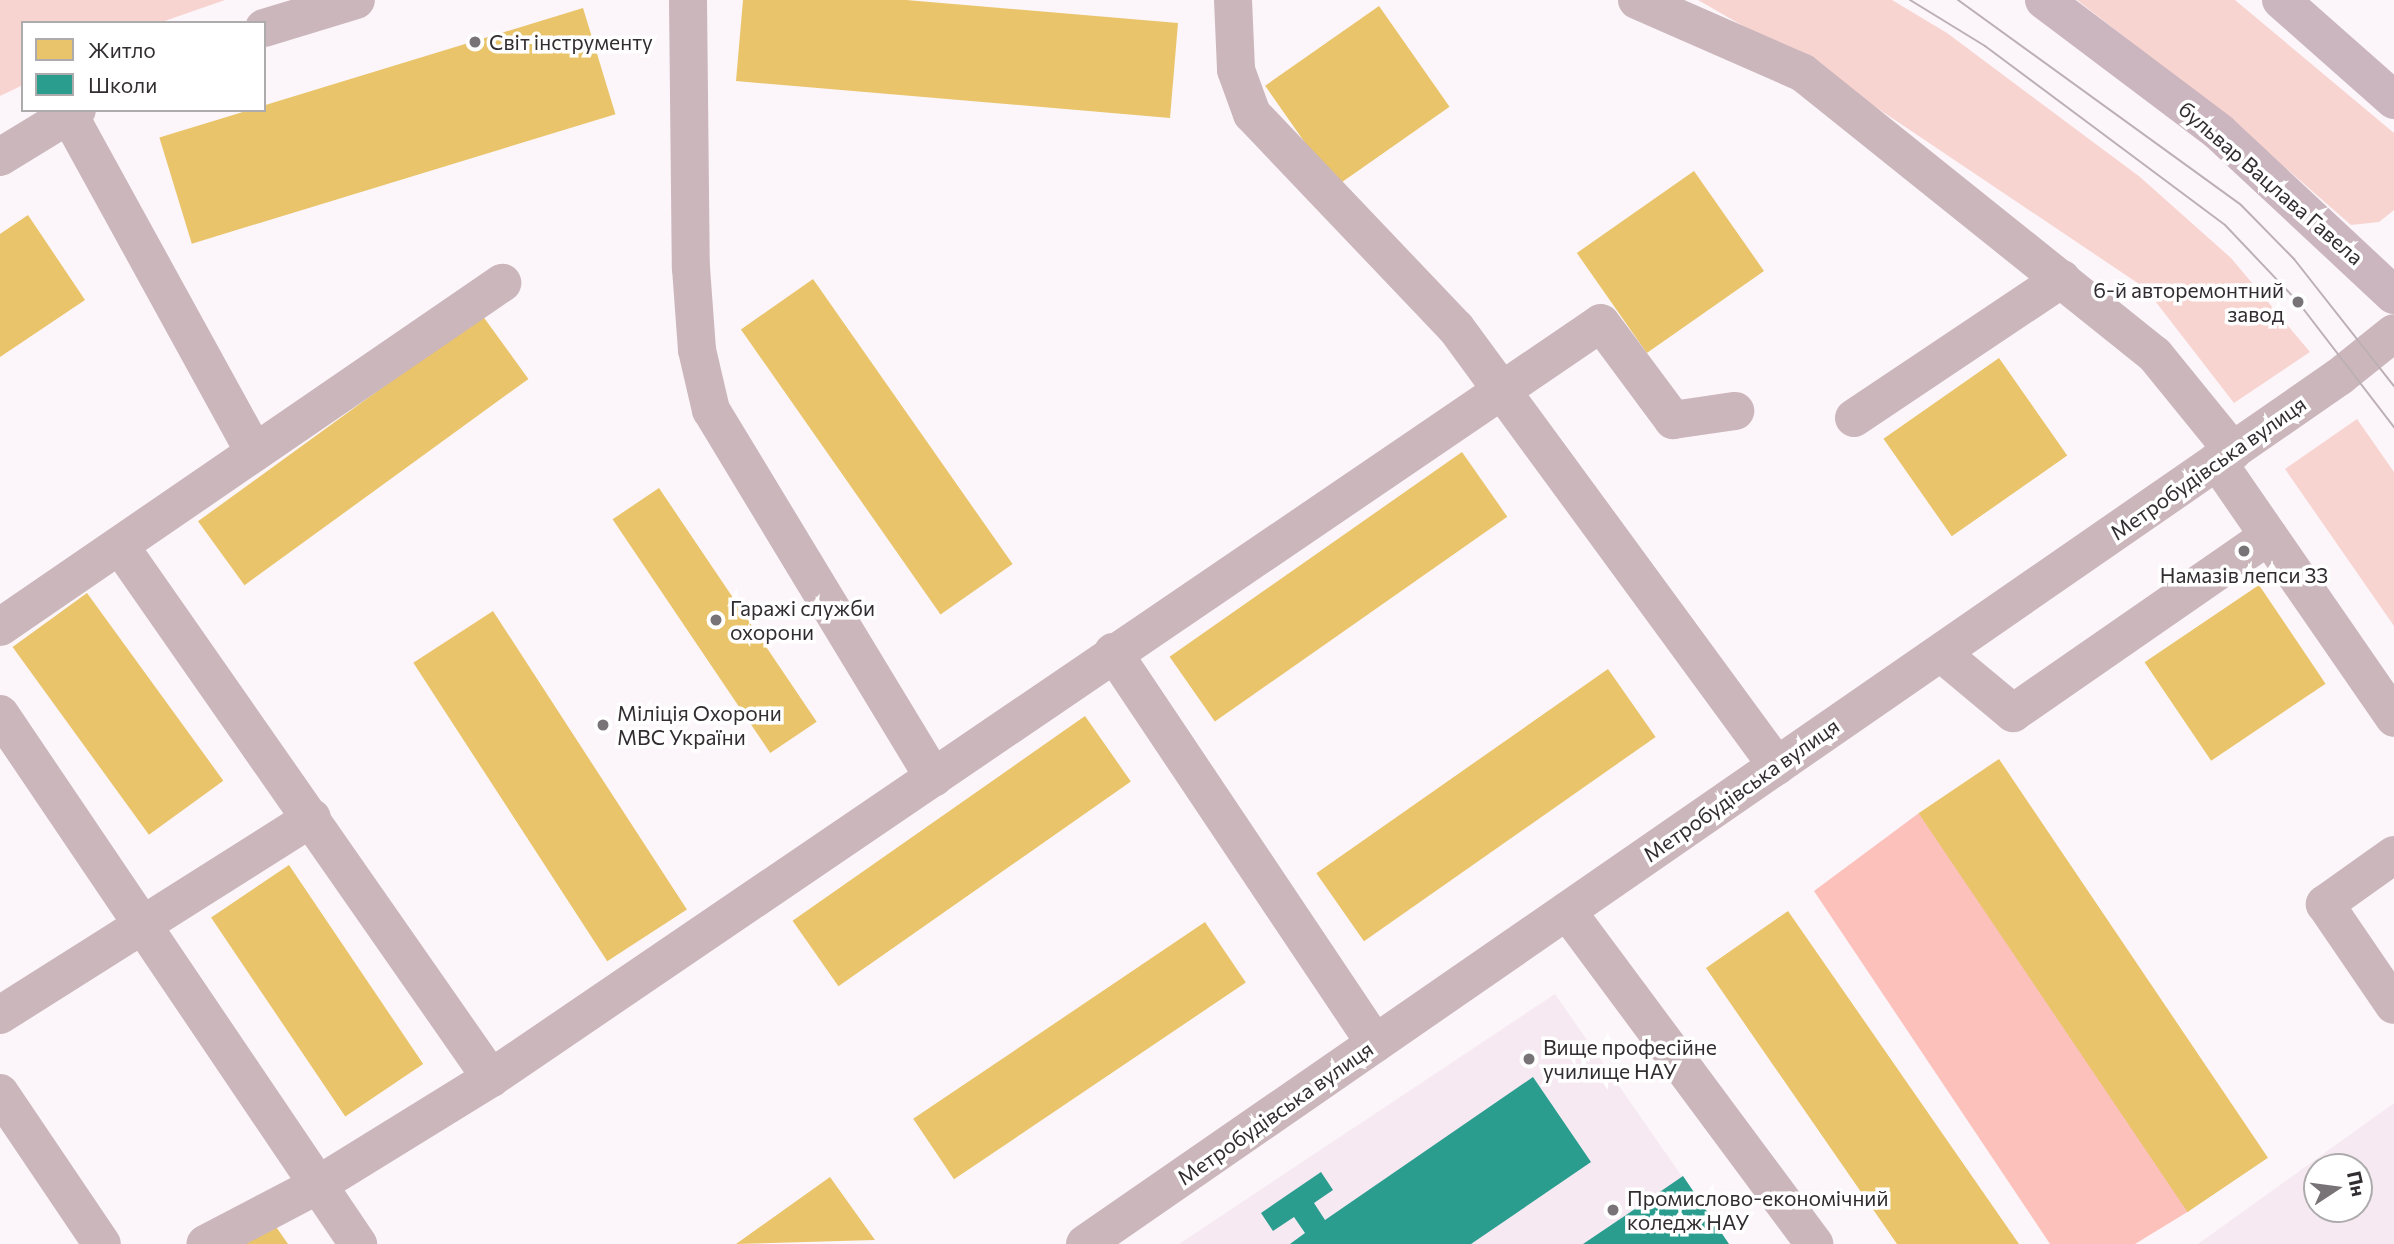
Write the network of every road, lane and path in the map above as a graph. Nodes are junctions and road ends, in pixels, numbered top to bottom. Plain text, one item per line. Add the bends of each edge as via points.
1 (356, 0) edge
2 (688, 0) edge
3 (1233, 0) edge
4 (1637, 0) edge
5 (2043, 0) edge
6 (2281, 0) edge
7 (266, 27) edge
8 (2394, 100) edge
9 (73, 113) edge
10 (0, 157) edge
11 (2062, 279) junction
12 (502, 283) dead end
13 (2394, 295) edge
14 (2394, 332) edge
15 (1501, 389) junction
16 (1735, 411) dead end
17 (1854, 418) dead end
18 (253, 450) junction
19 (2225, 456) junction
20 (2269, 536) junction
21 (120, 546) junction
22 (0, 627) edge
23 (1113, 652) junction
24 (1941, 653) junction
25 (0, 714) edge
26 (2394, 718) edge
27 (1777, 766) junction
28 (934, 778) junction
29 (312, 818) junction
30 (2394, 855) edge
31 (1567, 911) junction
32 (146, 923) junction
33 (2394, 1005) edge
34 (0, 1015) edge
35 (1375, 1044) junction
36 (491, 1078) junction
37 (0, 1093) edge
38 (318, 1185) junction
39 (102, 1244) edge
40 (205, 1244) edge
41 (358, 1244) edge
42 (1086, 1244) edge
43 (1814, 1244) edge

1 - 7 street
2 - 28 street via 691,268 697,350 711,410
3 - 15 street via 1236,70 1252,114 1363,224
4 - 11 street via 1803,73
5 - 13 main road, бульвар Вацлава Гавела via 2219,132
6 - 8 main road
9 - 10 street
9 - 18 street
11 - 17 street
11 - 19 street via 2155,355
12 - 18 street
14 - 19 street, Метробудівська вулиця
15 - 16 street via 1601,323 1673,420
15 - 23 street
15 - 27 street
18 - 21 street
19 - 20 street
19 - 24 street, Метробудівська вулиця
20 - 24 street via 2013,713
20 - 26 street
21 - 22 street
21 - 29 street
23 - 28 street
23 - 35 street
24 - 27 street, Метробудівська вулиця
25 - 32 street
27 - 31 street, Метробудівська вулиця
28 - 36 street
29 - 32 street
29 - 36 street
30 - 33 street via 2325,904
31 - 35 street, Метробудівська вулиця
31 - 43 street
32 - 34 street
32 - 38 street
35 - 42 street, Метробудівська вулиця
36 - 38 street
37 - 39 street
38 - 40 street
38 - 41 street

